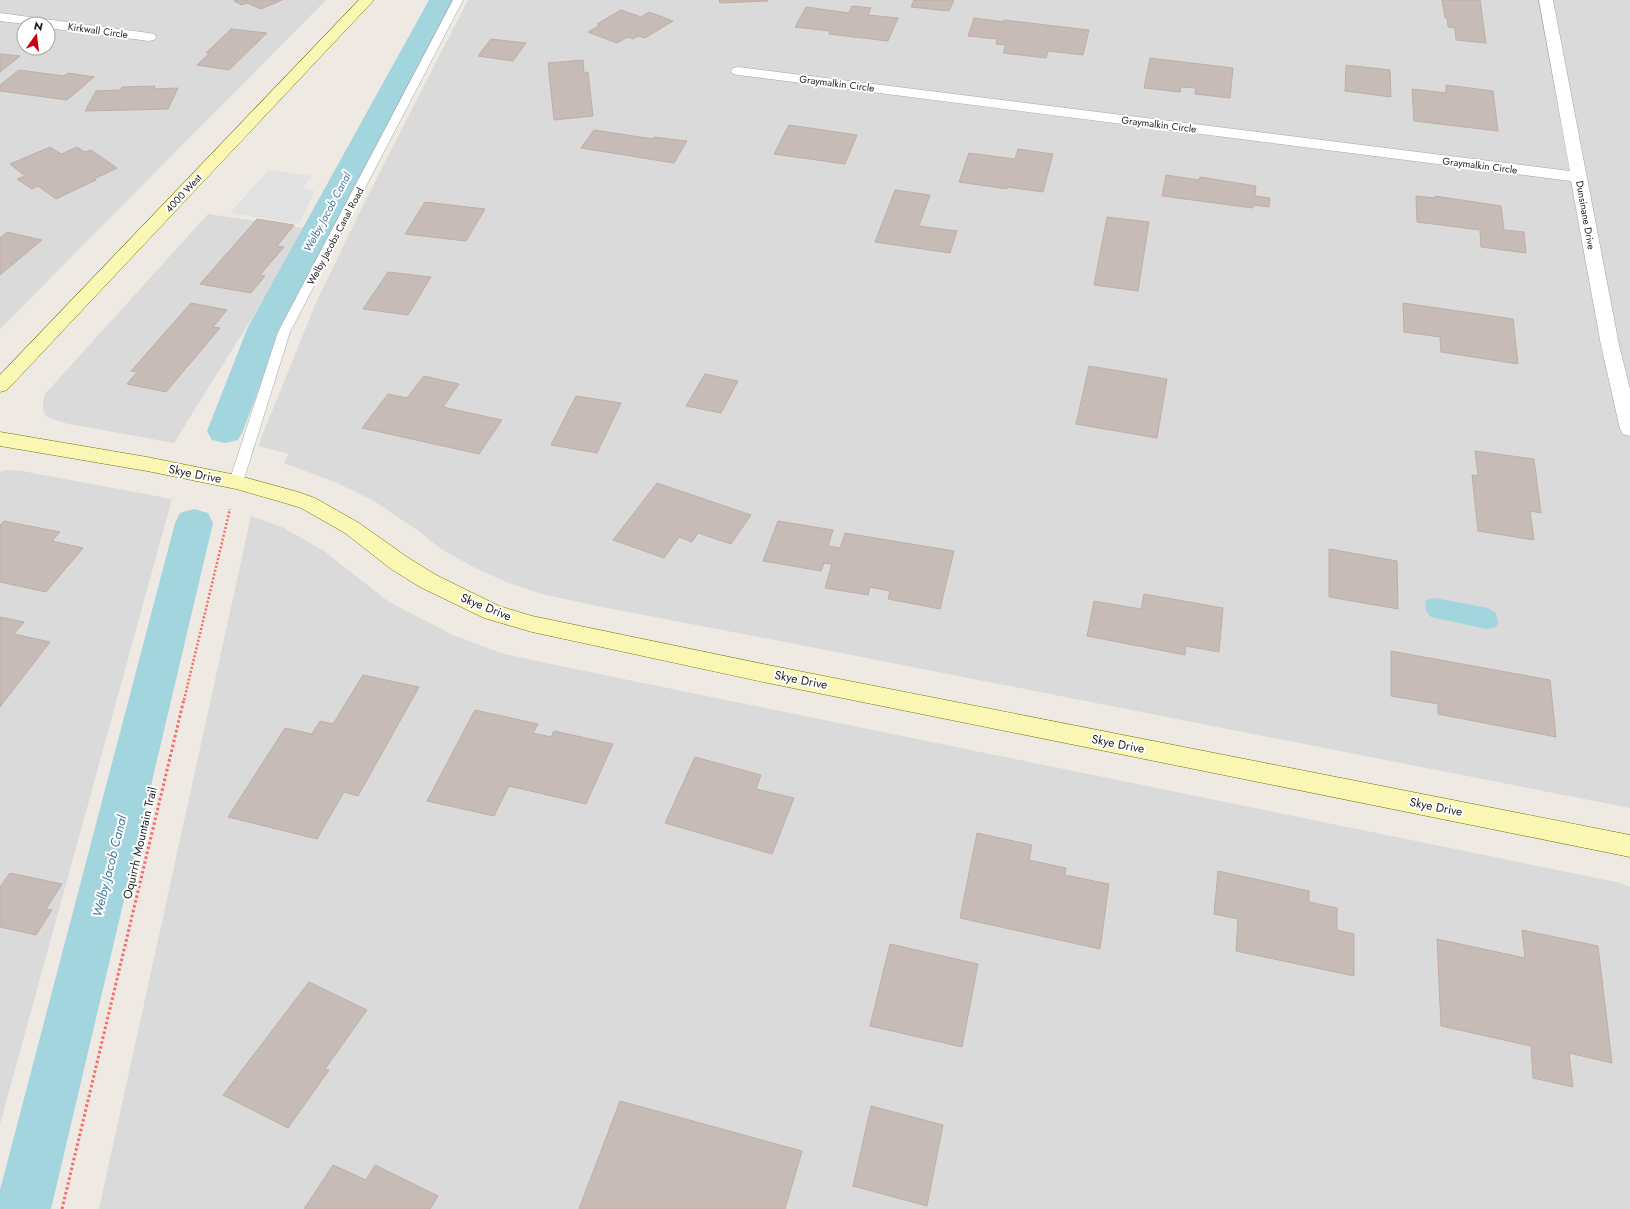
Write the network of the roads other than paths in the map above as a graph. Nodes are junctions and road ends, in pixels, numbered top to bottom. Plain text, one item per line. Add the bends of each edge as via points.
1 (367, 0) edge
2 (458, 0) edge
3 (1546, 0) edge
4 (0, 17) edge
5 (149, 37) dead end
6 (738, 70) dead end
7 (1579, 177) junction
8 (0, 386) edge
9 (1630, 429) edge
10 (0, 439) edge
11 (236, 482) junction
12 (1630, 846) edge

1 - 8 main road, 4000 West
2 - 11 lane, Welby Jacobs Canal Road via 284,332
3 - 7 street, Dunsinane Drive
4 - 5 street, Kirkwall Circle
6 - 7 street, Graymalkin Circle
7 - 9 street, Dunsinane Drive via 1610,345
10 - 11 main road, Skye Drive
11 - 12 main road, Skye Drive via 271,490 308,503 352,528 428,581 492,612 532,624

